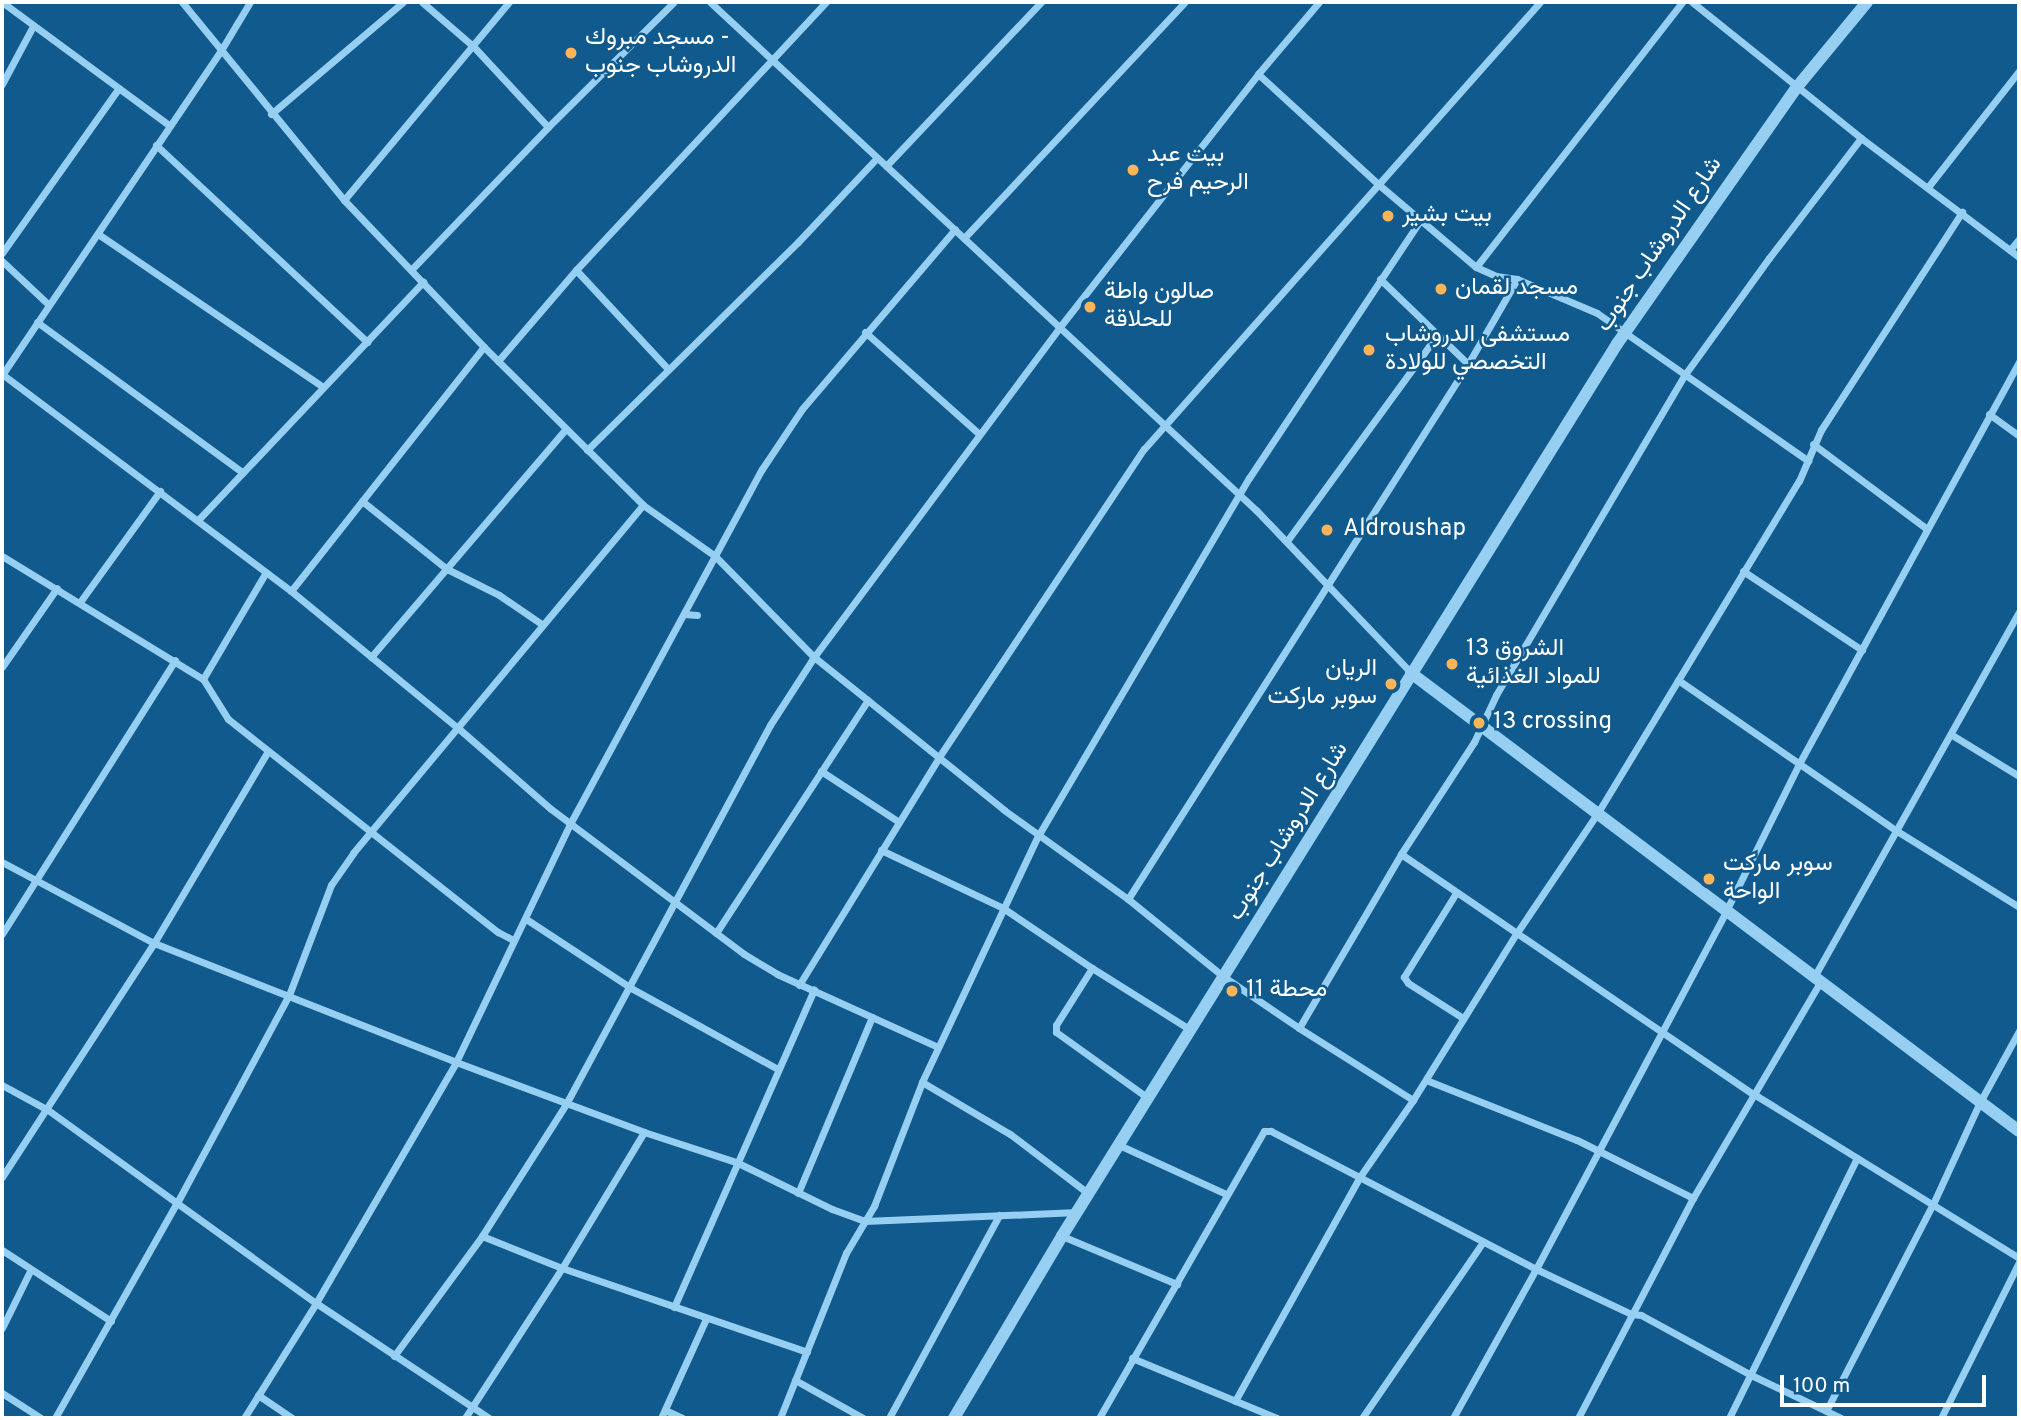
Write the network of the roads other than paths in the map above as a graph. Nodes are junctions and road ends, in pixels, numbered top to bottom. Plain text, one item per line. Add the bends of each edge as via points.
1 (2, 2) edge
2 (182, 2) edge
3 (250, 2) edge
4 (403, 2) edge
5 (422, 2) edge
6 (509, 2) edge
7 (674, 2) edge
8 (710, 2) edge
9 (827, 2) edge
10 (1041, 2) edge
11 (1185, 2) edge
12 (1319, 2) edge
13 (1540, 2) edge
14 (1682, 2) edge
15 (1692, 2) edge
16 (1867, 2) edge
17 (33, 26) junction
18 (472, 46) junction
19 (220, 52) junction
20 (771, 58) junction
21 (2019, 71) edge
22 (1258, 74) junction
23 (2, 84) edge
24 (1797, 87) junction
25 (119, 88) junction
26 (271, 114) junction
27 (169, 125) junction
28 (548, 127) junction
29 (1861, 138) junction
30 (156, 145) junction
31 (877, 158) junction
32 (886, 166) junction
33 (1378, 184) junction
34 (1928, 187) junction
35 (344, 200) junction
36 (1962, 212) junction
37 (1420, 221) junction
38 (955, 229) junction
39 (98, 234) junction
40 (964, 238) junction
41 (2019, 239) edge
42 (2010, 250) junction
43 (2, 253) edge
44 (2019, 257) edge
45 (2, 261) edge
46 (1476, 267) junction
47 (411, 270) junction
48 (576, 270) junction
49 (1380, 279) junction
50 (1517, 279) junction
51 (423, 282) junction
52 (49, 304) junction
53 (37, 323) junction
54 (1059, 328) junction
55 (865, 332) junction
56 (1625, 332) junction
57 (1438, 334) junction
58 (367, 342) junction
59 (484, 347) junction
60 (498, 361) junction
61 (2019, 362) edge
62 (1468, 364) junction
63 (667, 369) junction
64 (1686, 373) junction
65 (2, 375) edge
66 (323, 387) junction
67 (1989, 414) junction
68 (1165, 425) junction
69 (566, 429) junction
70 (979, 434) junction
71 (2019, 436) edge
72 (1813, 444) junction
73 (587, 450) junction
74 (1808, 461) junction
75 (243, 473) junction
76 (160, 491) junction
77 (1240, 494) junction
78 (362, 500) junction
79 (643, 505) junction
80 (198, 520) junction
81 (1927, 529) junction
82 (1287, 541) junction
83 (2, 556) edge
84 (715, 556) junction
85 (447, 569) junction
86 (1743, 571) junction
87 (265, 572) junction
88 (1327, 582) junction
89 (57, 588) junction
90 (291, 591) junction
91 (80, 602) junction
92 (2019, 612) edge
93 (684, 614) junction
94 (697, 615) dead end
95 (543, 625) junction
96 (1862, 650) junction
97 (371, 656) junction
98 (814, 657) junction
99 (175, 660) junction
100 (2, 667) edge
101 (1411, 673) junction
102 (203, 678) junction
103 (1678, 680) junction
104 (868, 700) junction
105 (1483, 726) junction
106 (458, 727) junction
107 (1952, 735) junction
108 (268, 751) junction
109 (939, 757) junction
110 (1800, 762) junction
111 (821, 771) junction
112 (2019, 776) edge
113 (1597, 814) junction
114 (570, 822) junction
115 (899, 822) junction
116 (1896, 831) junction
117 (371, 834) junction
118 (1038, 836) junction
119 (881, 850) junction
120 (1401, 854) junction
121 (2, 862) edge
122 (33, 881) junction
123 (1456, 892) junction
124 (1128, 899) junction
125 (677, 904) junction
126 (2019, 907) edge
127 (1003, 908) junction
128 (1726, 911) junction
129 (526, 919) junction
130 (716, 933) junction
131 (2, 934) edge
132 (1516, 934) junction
133 (513, 940) junction
134 (154, 943) junction
135 (1092, 968) junction
136 (1224, 976) junction
137 (1817, 980) junction
138 (799, 985) junction
139 (631, 988) junction
140 (814, 990) junction
141 (289, 995) junction
142 (872, 1017) junction
143 (1463, 1018) junction
144 (1299, 1028) junction
145 (1191, 1030) junction
146 (1660, 1031) junction
147 (2019, 1031) edge
148 (938, 1047) junction
149 (456, 1062) junction
150 (778, 1069) junction
151 (1426, 1080) junction
152 (922, 1082) junction
153 (2, 1085) edge
154 (1752, 1093) junction
155 (1149, 1098) junction
156 (1413, 1100) junction
157 (1980, 1102) junction
158 (566, 1104) junction
159 (48, 1110) junction
160 (2019, 1130) edge
161 (643, 1132) junction
162 (1119, 1145) junction
163 (1598, 1149) junction
164 (1857, 1158) junction
165 (736, 1162) junction
166 (2, 1177) edge
167 (1359, 1178) junction
168 (798, 1193) junction
169 (1089, 1194) junction
170 (1226, 1194) junction
171 (1693, 1198) junction
172 (178, 1201) junction
173 (1933, 1204) junction
174 (1078, 1212) junction
175 (999, 1215) junction
176 (865, 1222) junction
177 (482, 1236) junction
178 (1062, 1236) junction
179 (1483, 1242) junction
180 (2, 1250) edge
181 (2019, 1260) edge
182 (562, 1268) junction
183 (1536, 1269) junction
184 (30, 1271) junction
185 (1177, 1284) junction
186 (316, 1303) junction
187 (674, 1307) junction
188 (1631, 1314) junction
189 (706, 1319) junction
190 (111, 1321) junction
191 (2, 1328) edge
192 (807, 1352) junction
193 (394, 1356) junction
194 (1132, 1359) junction
195 (1751, 1375) junction
196 (795, 1380) junction
197 (2, 1392) edge
198 (258, 1395) junction
199 (1235, 1401) junction
200 (472, 1407) junction
201 (1826, 1411) junction
202 (663, 1414) edge
203 (41, 1418) edge
204 (55, 1418) edge
205 (243, 1418) edge
206 (292, 1418) edge
207 (465, 1418) edge
208 (489, 1418) edge
209 (682, 1418) edge
210 (780, 1418) edge
211 (863, 1418) edge
212 (889, 1418) edge
213 (954, 1418) edge
214 (1099, 1418) edge
215 (1277, 1418) edge
216 (1362, 1418) edge
217 (1453, 1418) edge
218 (1578, 1418) edge
219 (1729, 1418) edge
220 (1841, 1418) edge
221 (1941, 1418) edge

1 - 17 street
2 - 19 street
3 - 19 street
4 - 26 street
5 - 18 street
6 - 18 street
7 - 28 street
8 - 20 street
9 - 20 street
10 - 32 street
11 - 40 street
12 - 22 street
13 - 33 street
14 - 46 street
15 - 24 street
16 - 24 street, شارع الدروشاب جنوب
17 - 23 street
17 - 25 street
18 - 28 street
18 - 35 street
19 - 26 street
19 - 27 street
20 - 31 street
20 - 48 street
21 - 34 street
22 - 33 street
22 - 54 street
24 - 29 street
24 - 56 street, شارع الدروشاب جنوب
25 - 27 street
25 - 43 street
26 - 35 street
27 - 30 street
28 - 47 street
29 - 34 street
29 - 64 street
30 - 39 street
30 - 58 street
31 - 32 street
31 - 63 street
32 - 38 street
33 - 37 street
33 - 68 street
34 - 36 street
35 - 47 street
36 - 42 street
36 - 72 street
37 - 46 street
37 - 49 street
38 - 40 street
38 - 55 street
39 - 52 street
39 - 66 street
40 - 54 street
41 - 42 street
42 - 44 street
45 - 52 street
46 - 50 street
47 - 51 street
48 - 60 street
48 - 63 street
49 - 57 street
49 - 77 street
50 - 56 street via 1597,313
50 - 62 street
51 - 58 street
51 - 59 street
52 - 53 street
53 - 65 street
53 - 75 street
54 - 68 street
54 - 70 street
55 - 70 street
55 - 84 street via 781,438
56 - 64 street
56 - 101 street, شارع الدروشاب جنوب
57 - 62 street
57 - 82 street
58 - 66 street
59 - 60 street
59 - 78 street
60 - 69 street
61 - 67 street
62 - 88 street
63 - 73 street
64 - 74 street
64 - 105 street via 1496,695
65 - 76 street
66 - 75 street
67 - 71 street
67 - 81 street
68 - 77 street
68 - 109 street via 1125,474
69 - 73 street
69 - 85 street
70 - 98 street
72 - 74 street
72 - 81 street
73 - 79 street
74 - 86 street
75 - 80 street
76 - 80 street
76 - 91 street
77 - 82 street
77 - 118 street
78 - 85 street
78 - 90 street
79 - 84 street
79 - 95 street
80 - 87 street
81 - 96 street
82 - 88 street
83 - 89 street
84 - 93 street
84 - 98 street
85 - 95 street via 499,594
85 - 97 street
86 - 96 street
86 - 103 street
87 - 90 street
87 - 102 street
88 - 101 street
88 - 124 street
89 - 91 street
89 - 100 street
90 - 97 street
91 - 99 street
92 - 107 street
93 - 94 street
93 - 114 street
95 - 106 street
96 - 110 street
97 - 106 street
98 - 104 street
98 - 125 street via 770,725
99 - 102 street
99 - 122 street
101 - 105 street
101 - 136 street, شارع الدروشاب جنوب
102 - 108 street via 228,719
103 - 110 street
103 - 113 street
104 - 109 street
104 - 111 street
105 - 113 street
105 - 120 street
106 - 114 street
106 - 117 street
107 - 112 street
107 - 116 street
108 - 117 street
108 - 134 street
109 - 115 street
109 - 118 street
110 - 116 street
110 - 128 street
111 - 115 street
111 - 130 street
113 - 128 street
113 - 132 street
114 - 125 street
114 - 129 street
115 - 119 street
116 - 126 street
116 - 137 street
117 - 133 street
117 - 141 street via 331,885
118 - 124 street
118 - 127 street
119 - 127 street
119 - 138 street
120 - 123 street
120 - 144 street
121 - 122 street
122 - 131 street
122 - 134 street
123 - 132 street
123 - 143 street via 1404,977
124 - 136 street
125 - 130 street
125 - 139 street
127 - 135 street
127 - 148 street
128 - 137 street
128 - 146 street
129 - 133 street
129 - 139 street
130 - 138 street
132 - 143 street
132 - 146 street
133 - 149 street
134 - 141 street
134 - 159 street
135 - 145 street
135 - 155 street via 1056,1032
136 - 144 street
136 - 145 street, شارع الدروشاب جنوب
137 - 154 street
137 - 157 street
138 - 140 street
139 - 150 street
139 - 158 street
140 - 142 street
140 - 150 street
141 - 149 street
141 - 172 street
142 - 148 street
142 - 168 street
143 - 151 street
144 - 156 street
145 - 155 street, شارع الدروشاب جنوب
146 - 154 street
146 - 163 street
147 - 157 street
148 - 152 street
149 - 158 street
149 - 186 street
150 - 165 street
151 - 156 street
151 - 163 street
152 - 169 street via 1010,1134
152 - 176 street
153 - 159 street
154 - 164 street
154 - 171 street
155 - 162 street, شارع الدروشاب جنوب
156 - 167 street
157 - 160 street
157 - 173 street
158 - 161 street
158 - 177 street
159 - 166 street
159 - 172 street
161 - 165 street
161 - 182 street
162 - 169 street, شارع الدروشاب جنوب
162 - 170 street
163 - 171 street
163 - 183 street
164 - 173 street
164 - 195 street
165 - 168 street
165 - 187 street
167 - 170 street via 1264,1131
167 - 179 street
167 - 199 street
168 - 176 street
169 - 174 street, شارع الدروشاب جنوب
170 - 185 street
171 - 188 street
172 - 186 street
172 - 190 street
173 - 181 street
173 - 201 street
174 - 175 street
174 - 178 street, شارع الدروشاب جنوب
175 - 176 street
175 - 212 street
176 - 192 street via 846,1253
177 - 182 street
177 - 193 street
178 - 185 street
178 - 213 street, شارع الدروشاب جنوب
179 - 183 street
179 - 216 street
180 - 184 street
181 - 221 street
182 - 187 street
182 - 200 street
183 - 188 street
183 - 217 street
184 - 190 street
184 - 191 street
185 - 194 street
186 - 193 street
186 - 198 street
187 - 189 street
188 - 195 street via 1641,1315
188 - 218 street
189 - 192 street
189 - 202 street
190 - 204 street
192 - 196 street
193 - 200 street
194 - 199 street
194 - 214 street
195 - 201 street
195 - 219 street
196 - 210 street
196 - 211 street
197 - 203 street
198 - 205 street
198 - 206 street
199 - 215 street
200 - 207 street
200 - 208 street
201 - 220 street
202 - 209 street

